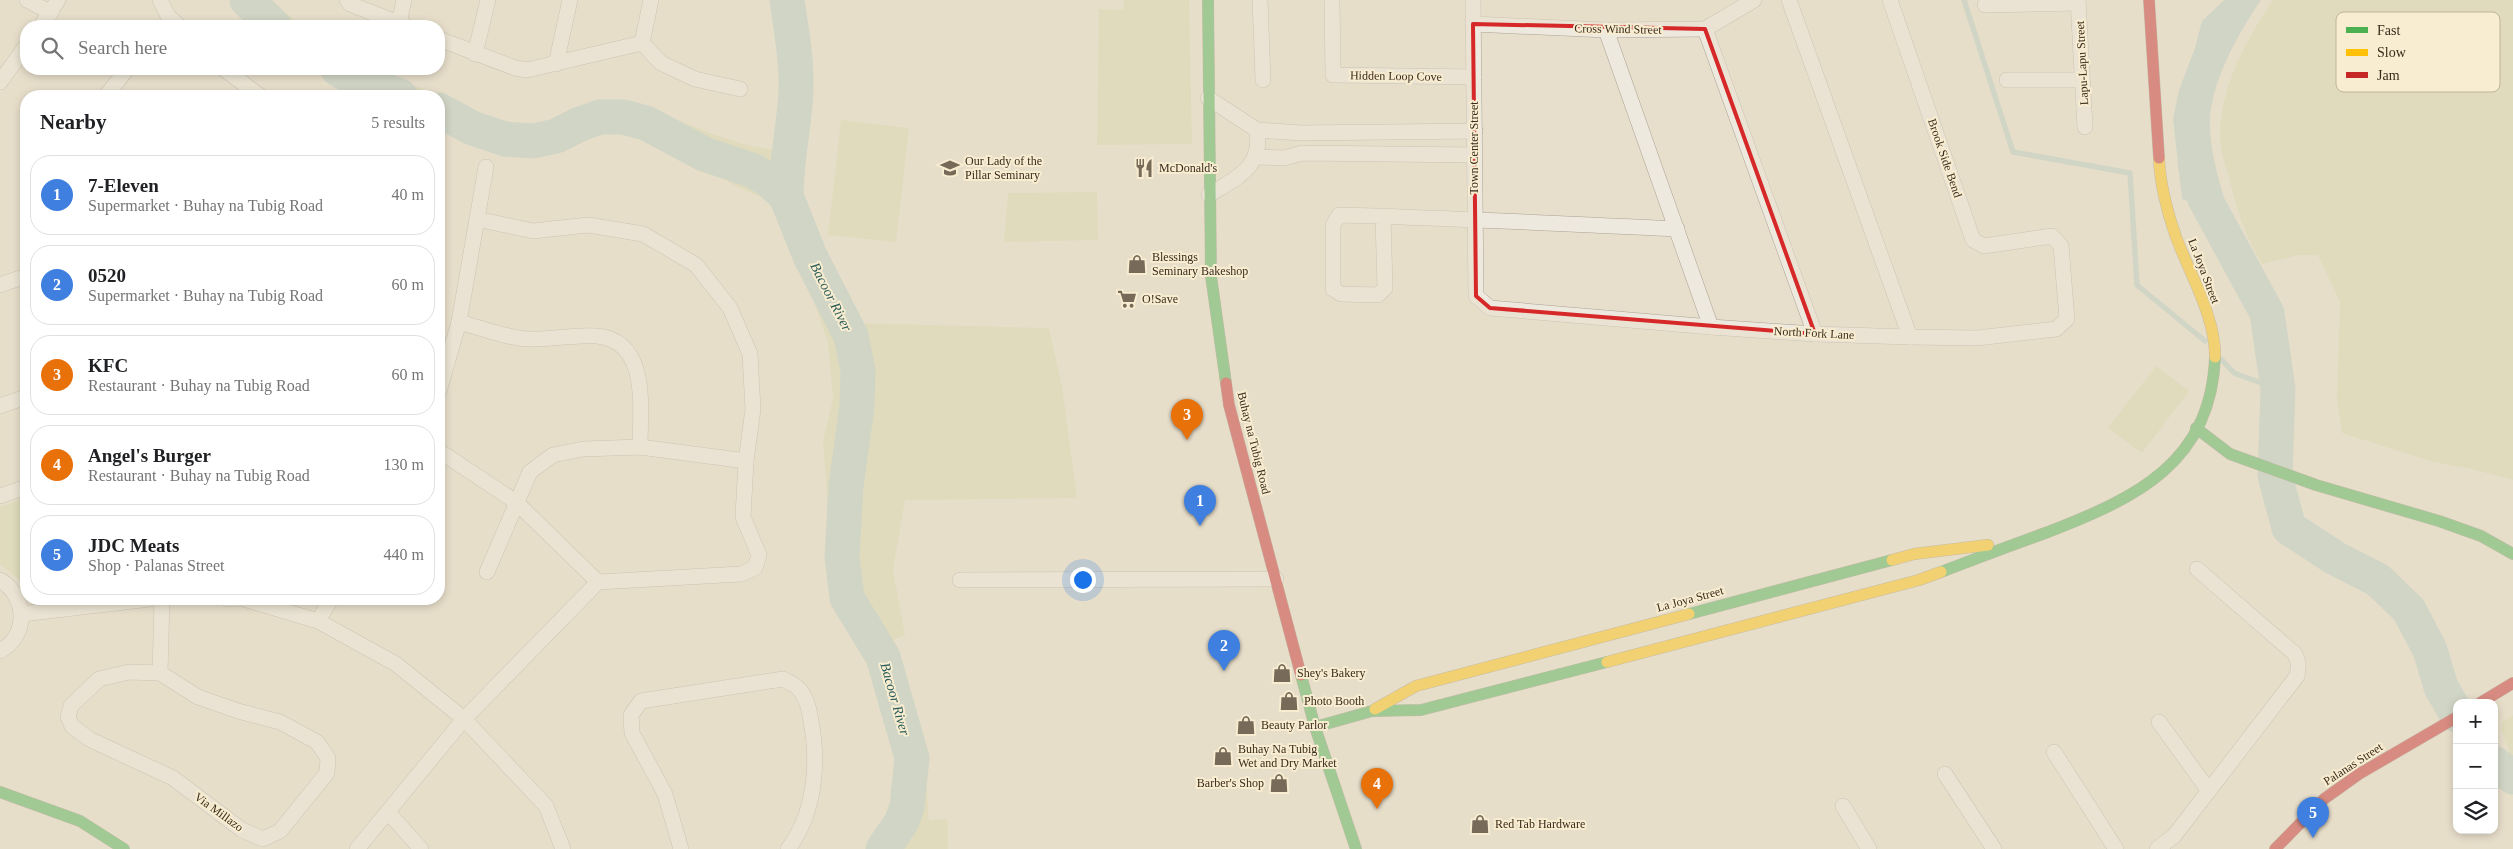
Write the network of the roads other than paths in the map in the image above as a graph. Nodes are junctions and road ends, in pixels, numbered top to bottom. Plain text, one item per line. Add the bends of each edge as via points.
1 (28, 0) edge
2 (160, 0) edge
3 (347, 0) edge
4 (404, 0) edge
5 (488, 0) edge
6 (570, 0) edge
7 (652, 0) edge
8 (1208, 0) edge
9 (1260, 0) edge
10 (1332, 0) edge
11 (1473, 0) edge
12 (1754, 0) edge
13 (1789, 0) edge
14 (1890, 0) edge
15 (2149, 0) edge
16 (2078, 1) edge
17 (1985, 5) dead end
18 (55, 6) edge
19 (45, 20) edge
20 (168, 20) edge
21 (390, 20) edge
22 (402, 20) edge
23 (1473, 24) junction
24 (1706, 29) junction
25 (1606, 30) junction
26 (445, 42) edge
27 (642, 44) junction
28 (20, 54) edge
29 (476, 54) junction
30 (556, 64) junction
31 (123, 75) edge
32 (232, 75) edge
33 (1474, 77) junction
34 (1263, 80) dead end
35 (2007, 80) dead end
36 (2082, 80) junction
37 (0, 82) edge
38 (740, 89) dead end
39 (112, 90) edge
40 (252, 90) edge
41 (1208, 98) junction
42 (2085, 127) dead end
43 (1257, 130) junction
44 (1475, 131) junction
45 (1474, 155) junction
46 (1256, 157) junction
47 (486, 167) dead end
48 (1209, 196) junction
49 (1383, 216) junction
50 (476, 219) junction
51 (1475, 220) junction
52 (1677, 229) junction
53 (2052, 236) joint
54 (20, 278) edge
55 (0, 285) edge
56 (1476, 296) joint
57 (458, 322) junction
58 (1711, 327) junction
59 (1816, 334) junction
60 (1910, 337) junction
61 (445, 369) edge
62 (20, 399) edge
63 (0, 406) edge
64 (2196, 428) junction
65 (640, 447) junction
66 (445, 455) edge
67 (746, 461) junction
68 (20, 489) edge
69 (0, 496) edge
70 (516, 502) junction
71 (2023, 540) junction
72 (2513, 554) edge
73 (2196, 569) dead end
74 (487, 572) dead end
75 (1276, 579) junction
76 (0, 580) edge
77 (960, 580) dead end
78 (598, 582) junction
79 (99, 605) edge
80 (162, 605) edge
81 (264, 605) edge
82 (327, 605) edge
83 (22, 614) junction
84 (318, 621) junction
85 (0, 652) edge
86 (160, 673) junction
87 (2513, 684) edge
88 (2487, 699) edge
89 (1372, 711) junction
90 (464, 719) junction
91 (2453, 719) edge
92 (2159, 722) dead end
93 (1315, 726) junction
94 (2054, 752) dead end
95 (1945, 774) dead end
96 (2209, 791) junction
97 (0, 792) edge
98 (1843, 806) dead end
99 (388, 812) junction
100 (124, 849) edge
101 (357, 849) edge
102 (421, 849) edge
103 (563, 849) edge
104 (681, 849) edge
105 (788, 849) edge
106 (1356, 849) edge
107 (1869, 849) edge
108 (1994, 849) edge
109 (2116, 849) edge
110 (2157, 849) edge
111 (2275, 849) edge

1 - 18 street
2 - 20 street
3 - 21 street
4 - 22 street
5 - 29 street
6 - 30 street
7 - 27 street
8 - 41 street, Buhay na Tubig Road
9 - 34 street
10 - 33 street, Hidden Loop Cove via 1333,75
11 - 23 street, Town Center Street
12 - 24 street
13 - 60 street
14 - 53 street, Brook Side Bend via 1973,240 1984,246
15 - 64 street, La Joya Street via 2160,183 2176,237 2203,300 2215,351 2214,380 2205,414
16 - 17 street
16 - 36 street, Lapu-Lapu Street
18 - 19 street
23 - 25 street, Cross Wind Street
23 - 33 street, Town Center Street
24 - 25 street, Cross Wind Street
24 - 59 street
25 - 52 street
26 - 29 street
27 - 30 street
27 - 38 street via 661,63 695,79
28 - 37 street
29 - 30 street via 527,70
31 - 39 street
32 - 40 street
33 - 44 street, Town Center Street
35 - 36 street
36 - 42 street, Lapu-Lapu Street
41 - 43 street
41 - 48 street, Buhay na Tubig Road
43 - 44 street via 1301,133
43 - 46 street via 1259,146
44 - 45 street, Town Center Street
45 - 46 street via 1302,153 1284,158
45 - 51 street, Town Center Street
46 - 48 street via 1243,174
47 - 50 street
48 - 75 street, Buhay na Tubig Road via 1212,276 1228,405
49 - 49 street via 1339,215 1333,225 1333,289 1341,294 1378,295 1385,288
49 - 51 street
50 - 57 street
50 - 67 street via 533,231 588,226 643,234 696,265 730,308 750,354 753,409
51 - 52 street
51 - 56 street, Town Center Street
52 - 58 street
53 - 60 street, North Fork Lane via 2061,246 2067,319 2056,328 1977,338
54 - 55 street
56 - 58 street, North Fork Lane via 1490,308
57 - 61 street
57 - 65 street via 528,339 598,336 615,342 631,354 636,368 640,387
58 - 59 street, North Fork Lane
59 - 60 street, North Fork Lane
62 - 63 street
64 - 71 street, La Joya Street via 2180,456 2158,478 2104,509
64 - 72 street via 2230,454 2316,486 2439,521 2481,536
65 - 67 street
65 - 70 street via 582,449 553,455 530,472
66 - 70 street
67 - 78 street via 743,517 759,555 755,568 741,574
68 - 69 street
70 - 74 street
70 - 78 street
71 - 89 street, La Joya Street via 1919,580 1856,597 1422,710
71 - 89 street, La Joya Street via 1904,557 1416,686
73 - 96 street via 2294,653 2299,667 2297,676
75 - 77 street
75 - 93 street, Buhay na Tubig Road
76 - 83 street via 12,589
78 - 90 street
79 - 83 street
80 - 86 street
81 - 84 street
82 - 84 street
83 - 85 street via 20,628 13,641
84 - 90 street via 396,664
86 - 86 street, Via Millazo via 128,672 99,679 72,706 68,717 72,726 89,739 173,778 242,830 263,839 280,831 327,773 328,758 317,742 280,722 238,712 198,697
87 - 88 street
89 - 93 street, La Joya Street
90 - 99 street
90 - 103 street via 546,806
91 - 111 street, Palanas Street via 2359,774 2324,799
92 - 96 street
93 - 106 street, Buhay na Tubig Road
94 - 109 street
95 - 108 street
96 - 110 street via 2174,836
97 - 100 street via 80,821
98 - 107 street
99 - 101 street
99 - 102 street
104 - 105 street via 665,794 632,733 631,715 641,701 783,679 798,688 808,703 816,748 813,794

